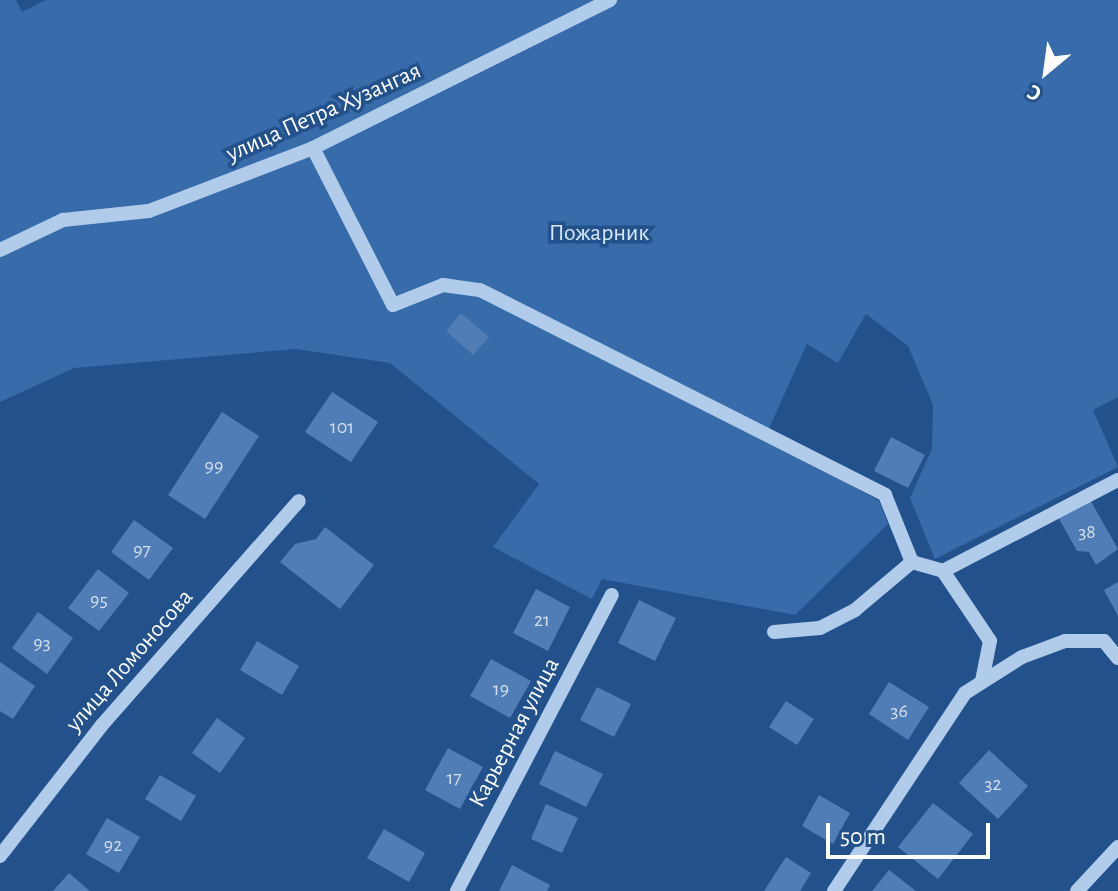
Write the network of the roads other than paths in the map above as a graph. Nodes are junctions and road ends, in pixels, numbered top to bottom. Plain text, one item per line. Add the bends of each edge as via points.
1 (610, 0) edge
2 (313, 148) junction
3 (0, 250) edge
4 (1118, 480) edge
5 (299, 501) dead end
6 (912, 562) junction
7 (943, 571) junction
8 (612, 595) dead end
9 (774, 632) dead end
10 (1118, 658) edge
11 (982, 681) junction
12 (1118, 847) edge
13 (0, 856) edge
14 (457, 891) edge
15 (834, 891) edge
16 (1077, 891) edge

1 - 2 street, улица Петра Хузангая
2 - 3 street, улица Петра Хузангая via 149,211 63,220
2 - 6 street via 393,305 443,285 480,290 885,495
4 - 7 street
5 - 13 street, улица Ломоносова via 102,725
6 - 7 street
6 - 9 street via 855,610 820,628
7 - 11 street via 990,641
8 - 14 street, Карьерная улица
10 - 11 street via 1104,641 1065,641
11 - 15 street via 965,693
12 - 16 street

